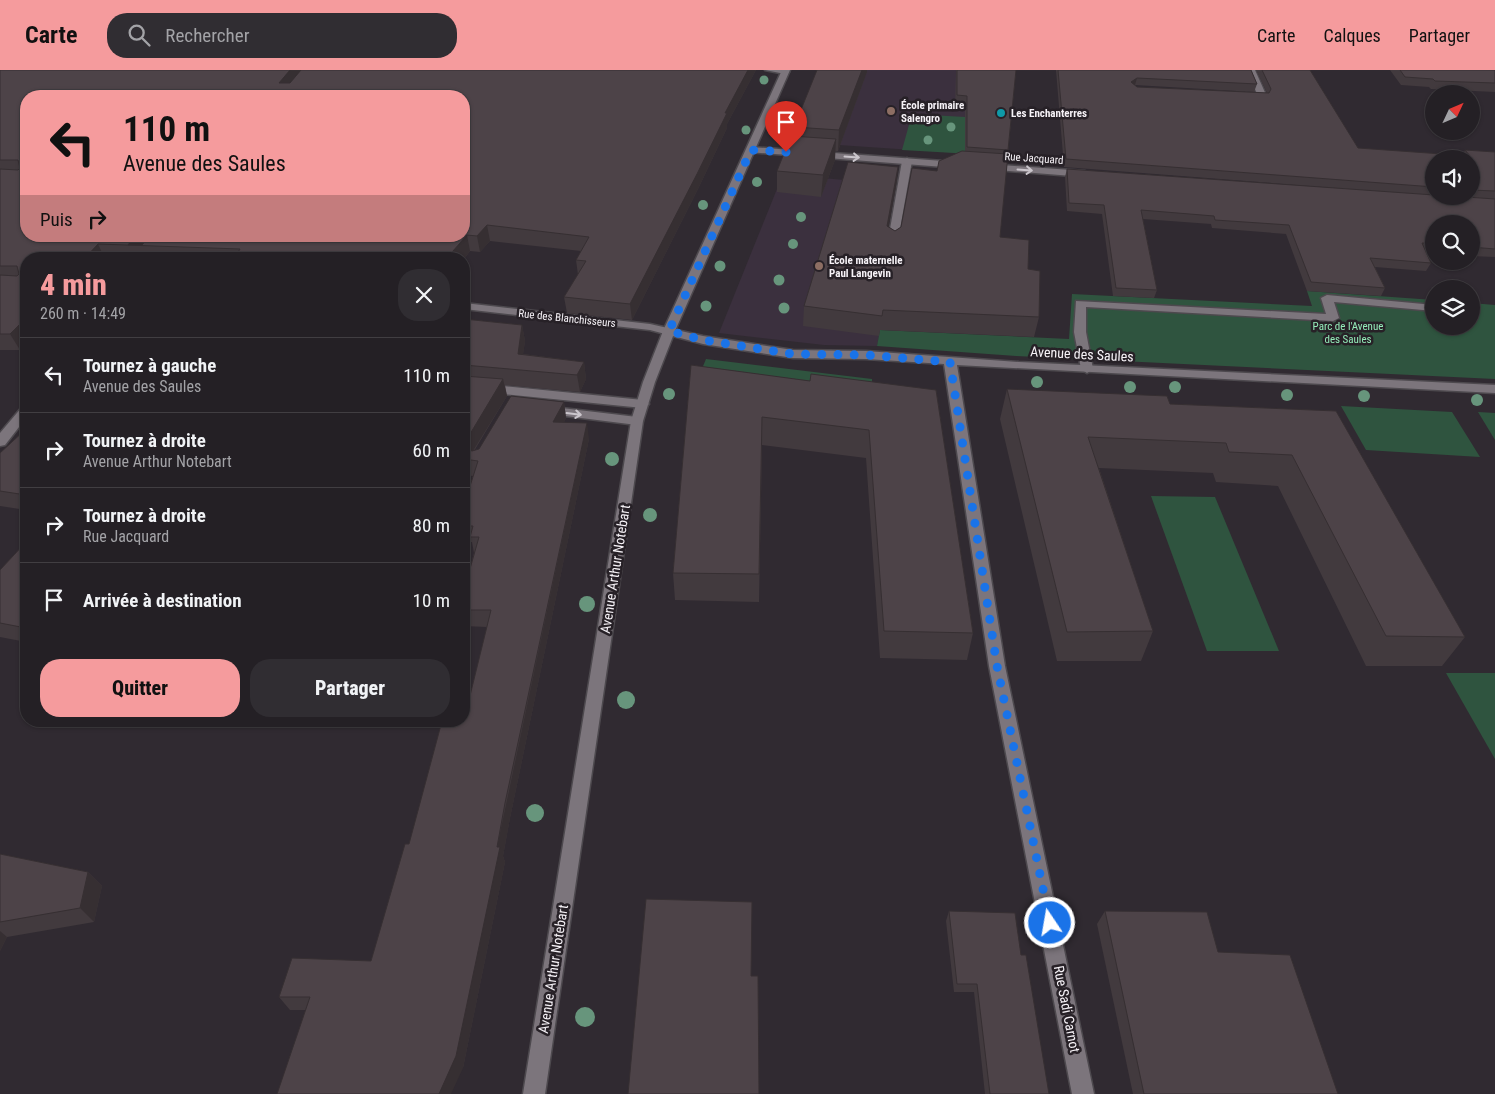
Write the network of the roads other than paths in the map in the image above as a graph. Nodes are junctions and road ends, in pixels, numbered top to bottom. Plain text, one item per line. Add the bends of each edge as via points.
1 (769, 70) edge
2 (1251, 70) edge
3 (786, 71) edge
4 (1234, 95) edge
5 (751, 150) junction
6 (907, 161) junction
7 (1096, 175) edge
8 (892, 246) edge
9 (470, 307) edge
10 (1425, 307) edge
11 (669, 331) junction
12 (950, 362) junction
13 (1087, 369) junction
14 (470, 387) edge
15 (1495, 389) edge
16 (517, 392) junction
17 (642, 404) junction
18 (509, 406) edge
19 (528, 408) edge
20 (20, 417) edge
21 (637, 421) junction
22 (0, 442) edge
23 (534, 1094) edge
24 (1083, 1094) edge

1 - 3 street
2 - 4 street via 1263,97
3 - 5 street, Avenue Arthur Notebart
5 -> 6 street, Rue Jacquard
5 - 11 street, Avenue Arthur Notebart
6 -> 7 street, Rue Jacquard
6 - 8 street
9 - 11 street, Rue des Blanchisseurs
10 - 13 street via 1327,298 1333,318 1080,302 1080,332
11 - 12 street, Avenue des Saules via 703,340 793,354 866,355
11 - 17 street, Avenue Arthur Notebart
12 - 13 street, Avenue des Saules
12 - 24 street, Rue Sadi Carnot via 997,666
13 - 15 street, Avenue des Saules
14 - 16 street
16 - 17 street
16 - 18 street
17 - 21 street, Avenue Arthur Notebart
19 -> 21 street
20 - 22 street
21 - 23 street, Avenue Arthur Notebart

